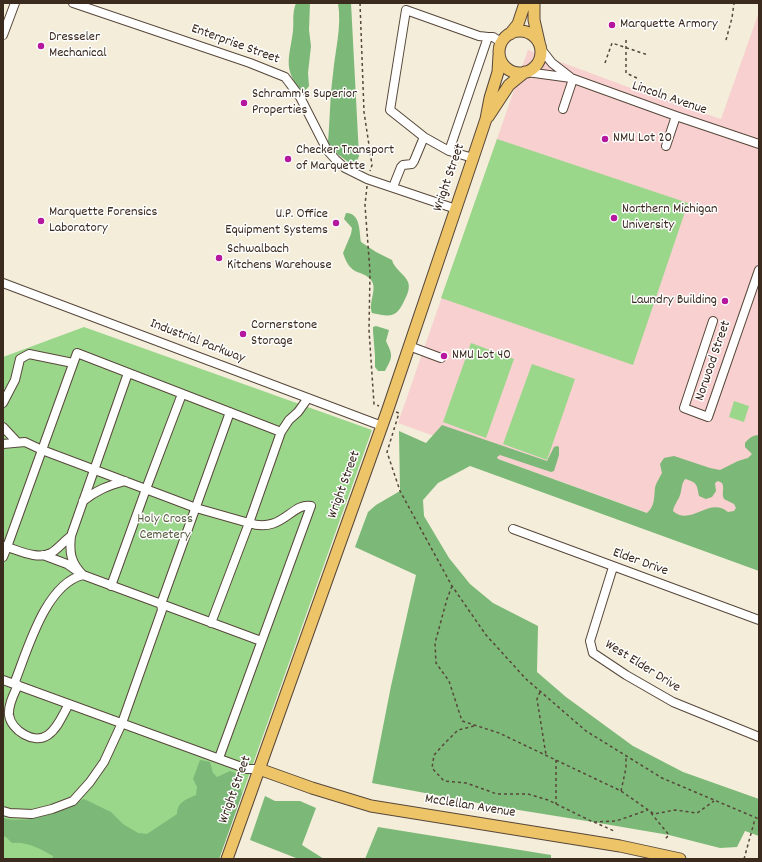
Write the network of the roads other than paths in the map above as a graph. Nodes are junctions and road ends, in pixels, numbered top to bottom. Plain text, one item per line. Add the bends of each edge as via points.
1 (15, 3) edge
2 (73, 3) edge
3 (525, 3) edge
4 (534, 3) edge
5 (510, 34) junction
6 (3, 35) edge
7 (488, 37) junction
8 (501, 42) junction
9 (540, 47) junction
10 (499, 55) junction
11 (526, 72) junction
12 (572, 78) junction
13 (563, 109) dead end
14 (676, 116) junction
15 (486, 119) junction
16 (424, 137) junction
17 (759, 144) edge
18 (666, 146) dead end
19 (449, 150) junction
20 (473, 158) junction
21 (393, 187) junction
22 (456, 209) junction
23 (759, 270) edge
24 (3, 283) edge
25 (713, 321) dead end
26 (409, 346) junction
27 (441, 358) dead end
28 (73, 363) junction
29 (128, 373) junction
30 (182, 394) junction
31 (308, 398) junction
32 (3, 403) edge
33 (230, 412) junction
34 (382, 426) junction
35 (3, 427) edge
36 (281, 432) junction
37 (18, 442) junction
38 (3, 444) edge
39 (42, 450) junction
40 (94, 469) junction
41 (124, 481) junction
42 (146, 489) junction
43 (83, 501) junction
44 (196, 508) junction
45 (249, 523) junction
46 (513, 529) dead end
47 (71, 536) junction
48 (5, 546) edge
49 (43, 555) junction
50 (3, 557) edge
51 (613, 567) junction
52 (82, 575) junction
53 (111, 586) junction
54 (161, 604) junction
55 (759, 620) edge
56 (211, 623) junction
57 (261, 641) junction
58 (3, 680) edge
59 (16, 685) junction
60 (69, 704) junction
61 (122, 723) junction
62 (759, 737) edge
63 (218, 758) junction
64 (259, 769) junction
65 (3, 811) edge
66 (227, 859) edge
67 (680, 859) edge

1 - 6 street
2 - 21 street, Enterprise Street via 285,77 300,97 327,150 336,160 345,168 367,179
3 - 5 main road via 518,24
4 - 9 main road via 534,20
5 - 8 main road
5 - 9 main road via 522,31 528,33
7 - 8 street
7 - 16 street via 406,10 390,110
7 - 19 street
8 - 10 main road
9 - 11 main road via 540,59
9 - 12 street, Lincoln Avenue via 552,63
10 - 11 main road via 509,70 515,73
10 - 15 main road, Wright Street via 498,72 488,102
11 - 12 street, Lincoln Avenue
11 - 15 main road, Wright Street via 509,85
12 - 13 street
12 - 14 street, Lincoln Avenue
14 - 17 street, Lincoln Avenue
14 - 18 street
15 - 20 main road, Wright Street
16 - 19 street
16 - 21 street via 414,161 401,167
19 - 20 street
20 - 22 main road, Wright Street
21 - 22 street, Enterprise Street
22 - 26 main road, Wright Street
23 - 25 street, Norwood Street via 708,417 684,408
24 - 31 street, Industrial Parkway
26 - 27 street
26 - 34 main road, Wright Street
28 - 29 street via 77,353
28 - 32 street via 29,354 20,359 15,380
28 - 39 street
29 - 30 street
29 - 40 street
30 - 33 street
30 - 42 street
31 - 34 street, Industrial Parkway
31 - 36 street
33 - 36 street
33 - 44 street
34 - 64 main road, Wright Street
35 - 37 street
36 - 45 street
37 - 38 street
37 - 39 street via 25,442
39 - 40 street
39 - 48 street
40 - 41 street
40 - 43 street
41 - 42 street
41 - 43 street via 100,489
42 - 44 street
42 - 53 street
43 - 47 street
44 - 45 street
44 - 54 street
45 - 56 street
45 - 57 street via 259,526 270,525 306,505 311,506
46 - 51 street, Elder Drive
47 - 49 street via 51,553
47 - 52 street via 71,556 75,567
48 - 49 street
48 - 50 street
49 - 52 street via 67,564
51 - 55 street, Elder Drive
51 - 62 street, West Elder Drive via 590,641 593,653 673,702
52 - 53 street
52 - 59 street via 65,583 47,604
53 - 54 street
54 - 56 street
54 - 61 street via 162,610
56 - 57 street
57 - 63 street
58 - 59 street
59 - 60 street
59 - 60 street via 10,706 11,721 16,728 31,737 47,736
60 - 61 street
61 - 63 street
61 - 65 street via 104,762 73,801 32,814
63 - 64 street via 247,769
64 - 66 main road, Wright Street
64 - 67 main road, McClellan Avenue via 371,806 620,846

